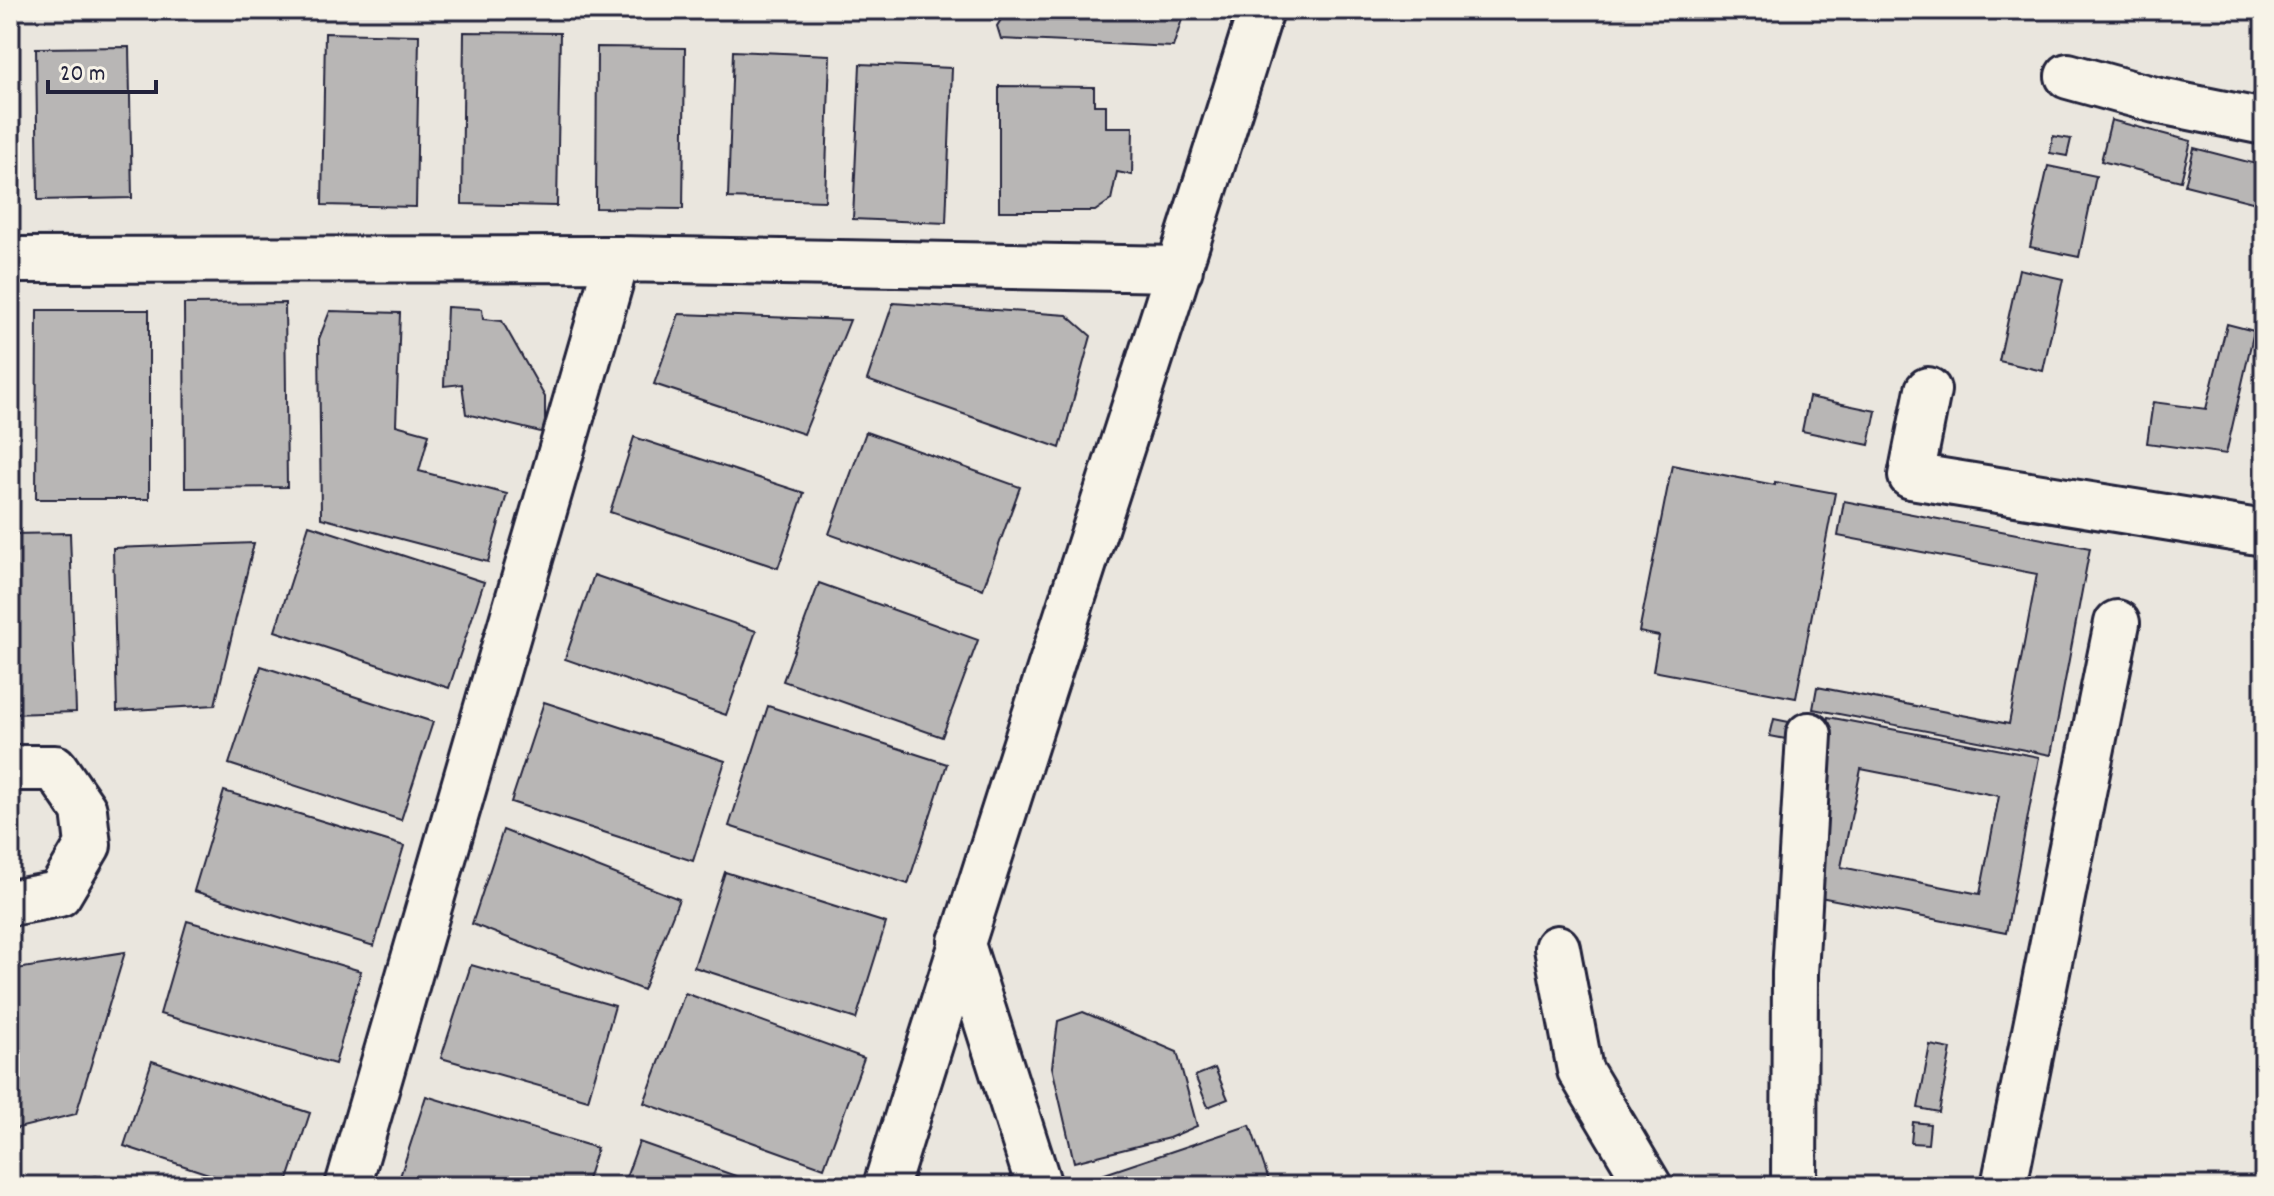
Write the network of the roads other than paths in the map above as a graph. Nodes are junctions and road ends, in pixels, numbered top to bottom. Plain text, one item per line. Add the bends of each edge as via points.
1 (1261, 10) edge
2 (2068, 76) dead end
3 (2264, 122) edge
4 (617, 259) junction
5 (10, 260) edge
6 (1180, 269) junction
7 (1928, 390) dead end
8 (2264, 533) edge
9 (2117, 623) dead end
10 (1809, 735) dead end
11 (10, 768) edge
12 (10, 903) edge
13 (961, 941) junction
14 (1557, 948) dead end
15 (348, 1186) edge
16 (886, 1186) edge
17 (1039, 1186) edge
18 (1649, 1186) edge
19 (1794, 1186) edge
20 (2004, 1186) edge

1 - 6 street
2 - 3 street
4 - 5 street
4 - 6 street
4 - 15 street
6 - 13 street
7 - 8 street via 1911,476
9 - 20 street
10 - 19 street via 1795,973
11 - 12 street via 55,768 84,810 88,845 59,894
13 - 16 street
13 - 17 street
14 - 18 street via 1580,1070

